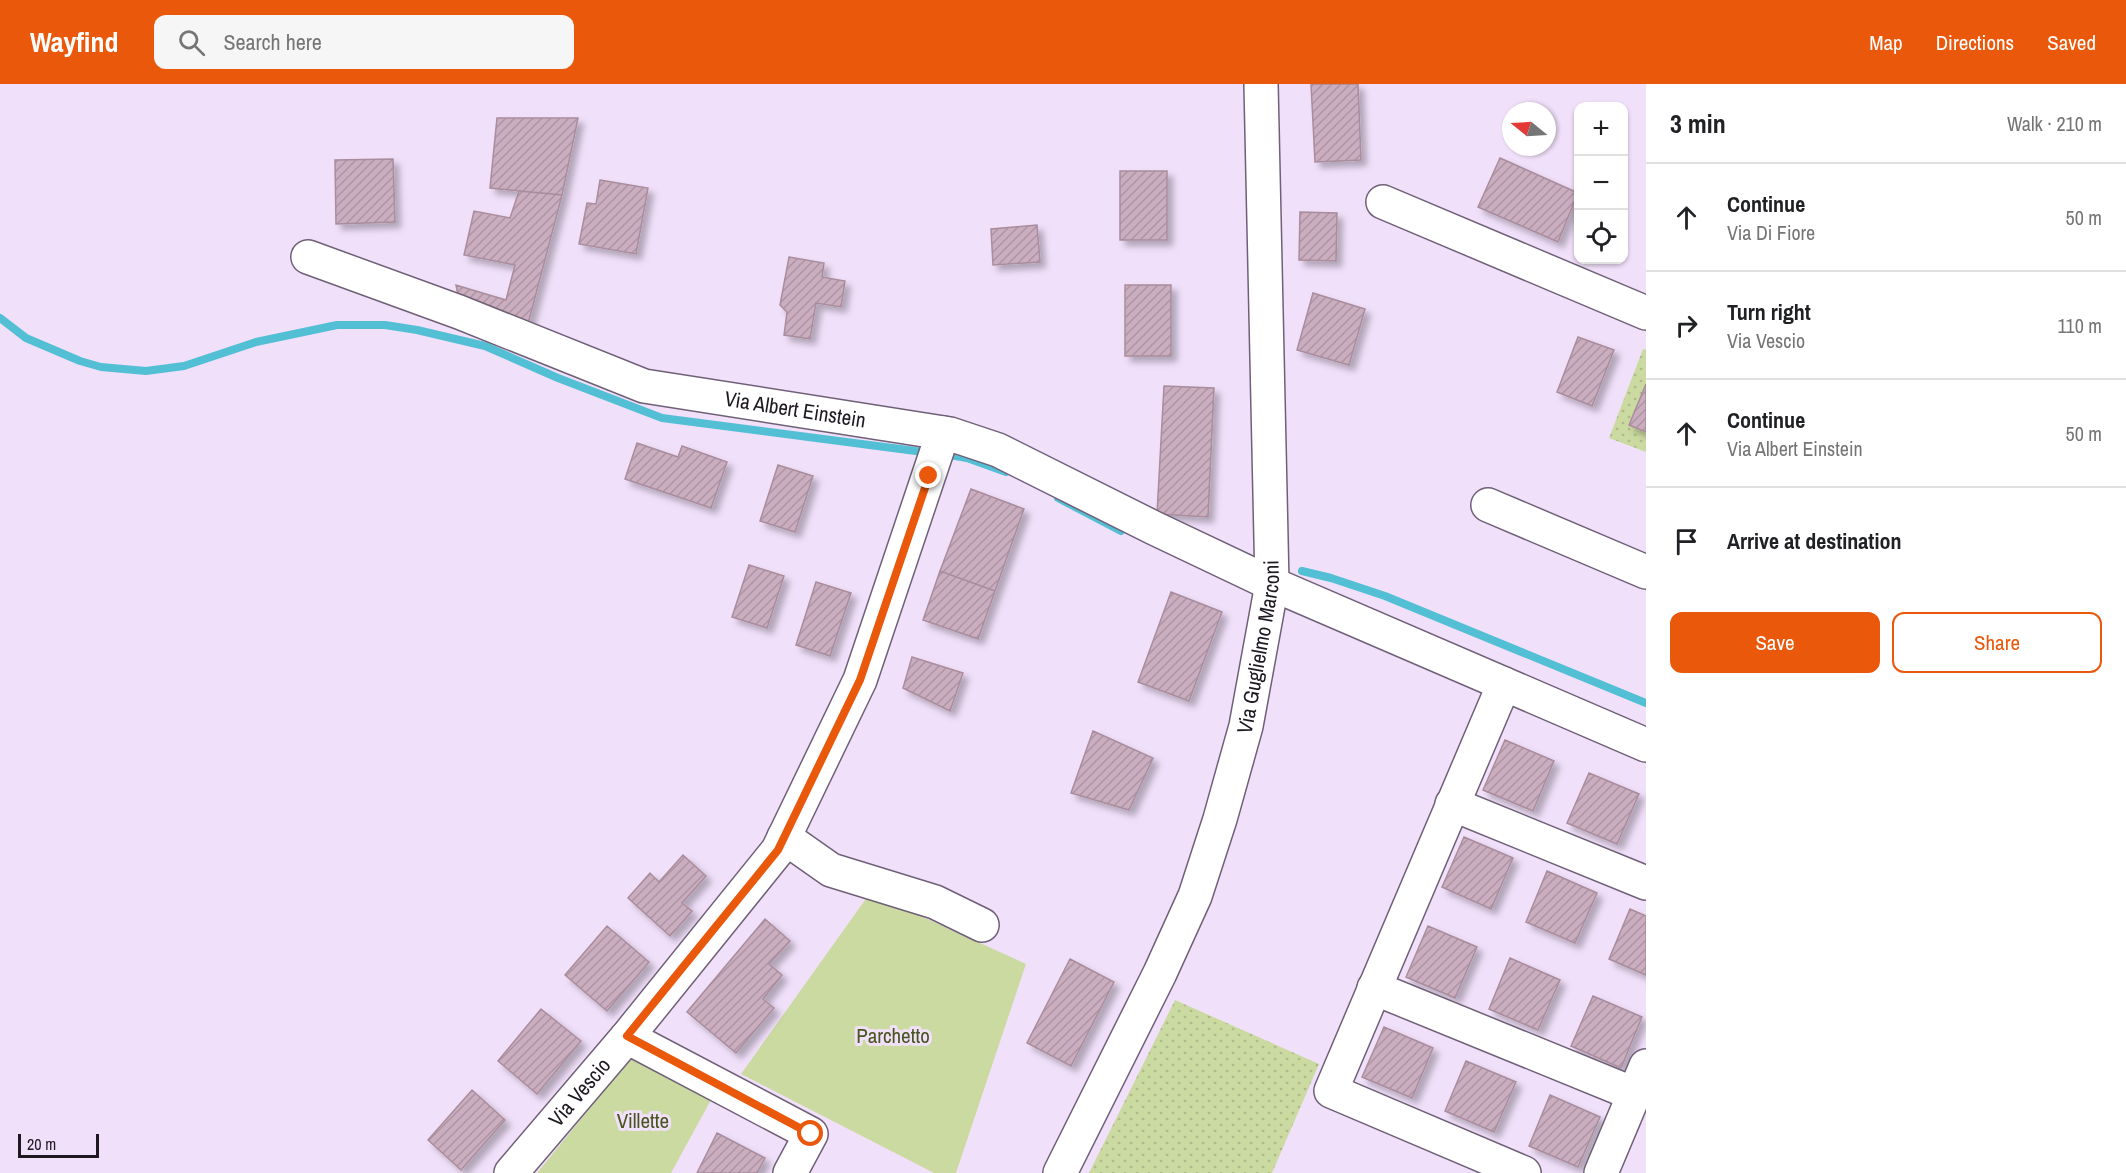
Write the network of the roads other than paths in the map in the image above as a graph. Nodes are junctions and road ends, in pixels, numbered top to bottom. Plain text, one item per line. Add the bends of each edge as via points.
1 (1261, 84) edge
2 (1383, 202) dead end
3 (308, 257) dead end
4 (1646, 313) edge
5 (942, 433) junction
6 (1488, 505) dead end
7 (1646, 572) edge
8 (1272, 584) junction
9 (1504, 684) junction
10 (1646, 745) edge
11 (1452, 804) junction
12 (784, 837) junction
13 (1646, 883) edge
14 (982, 925) dead end
15 (1374, 988) junction
16 (627, 1036) junction
17 (1640, 1080) edge
18 (511, 1173) edge
19 (790, 1173) edge
20 (1059, 1173) edge
21 (1524, 1173) edge
22 (1601, 1173) edge

1 - 8 street, Via Guglielmo Marconi
2 - 4 street
3 - 5 street, Via Albert Einstein via 645,386
5 - 8 street, Via Albert Einstein via 998,450
5 - 12 street, Via Vescio via 860,680
6 - 7 street
8 - 9 street, Via Albert Einstein
8 - 20 street, Via Guglielmo Marconi via 1246,726 1195,896
9 - 10 street, Via Albert Einstein
9 - 11 street
11 - 13 street
11 - 15 street
12 - 14 street via 831,870 935,902
12 - 16 street, Via Vescio via 778,850
15 - 17 street
15 - 21 street via 1331,1091
16 - 18 street, Via Vescio
16 - 19 street via 811,1134
17 - 22 street

